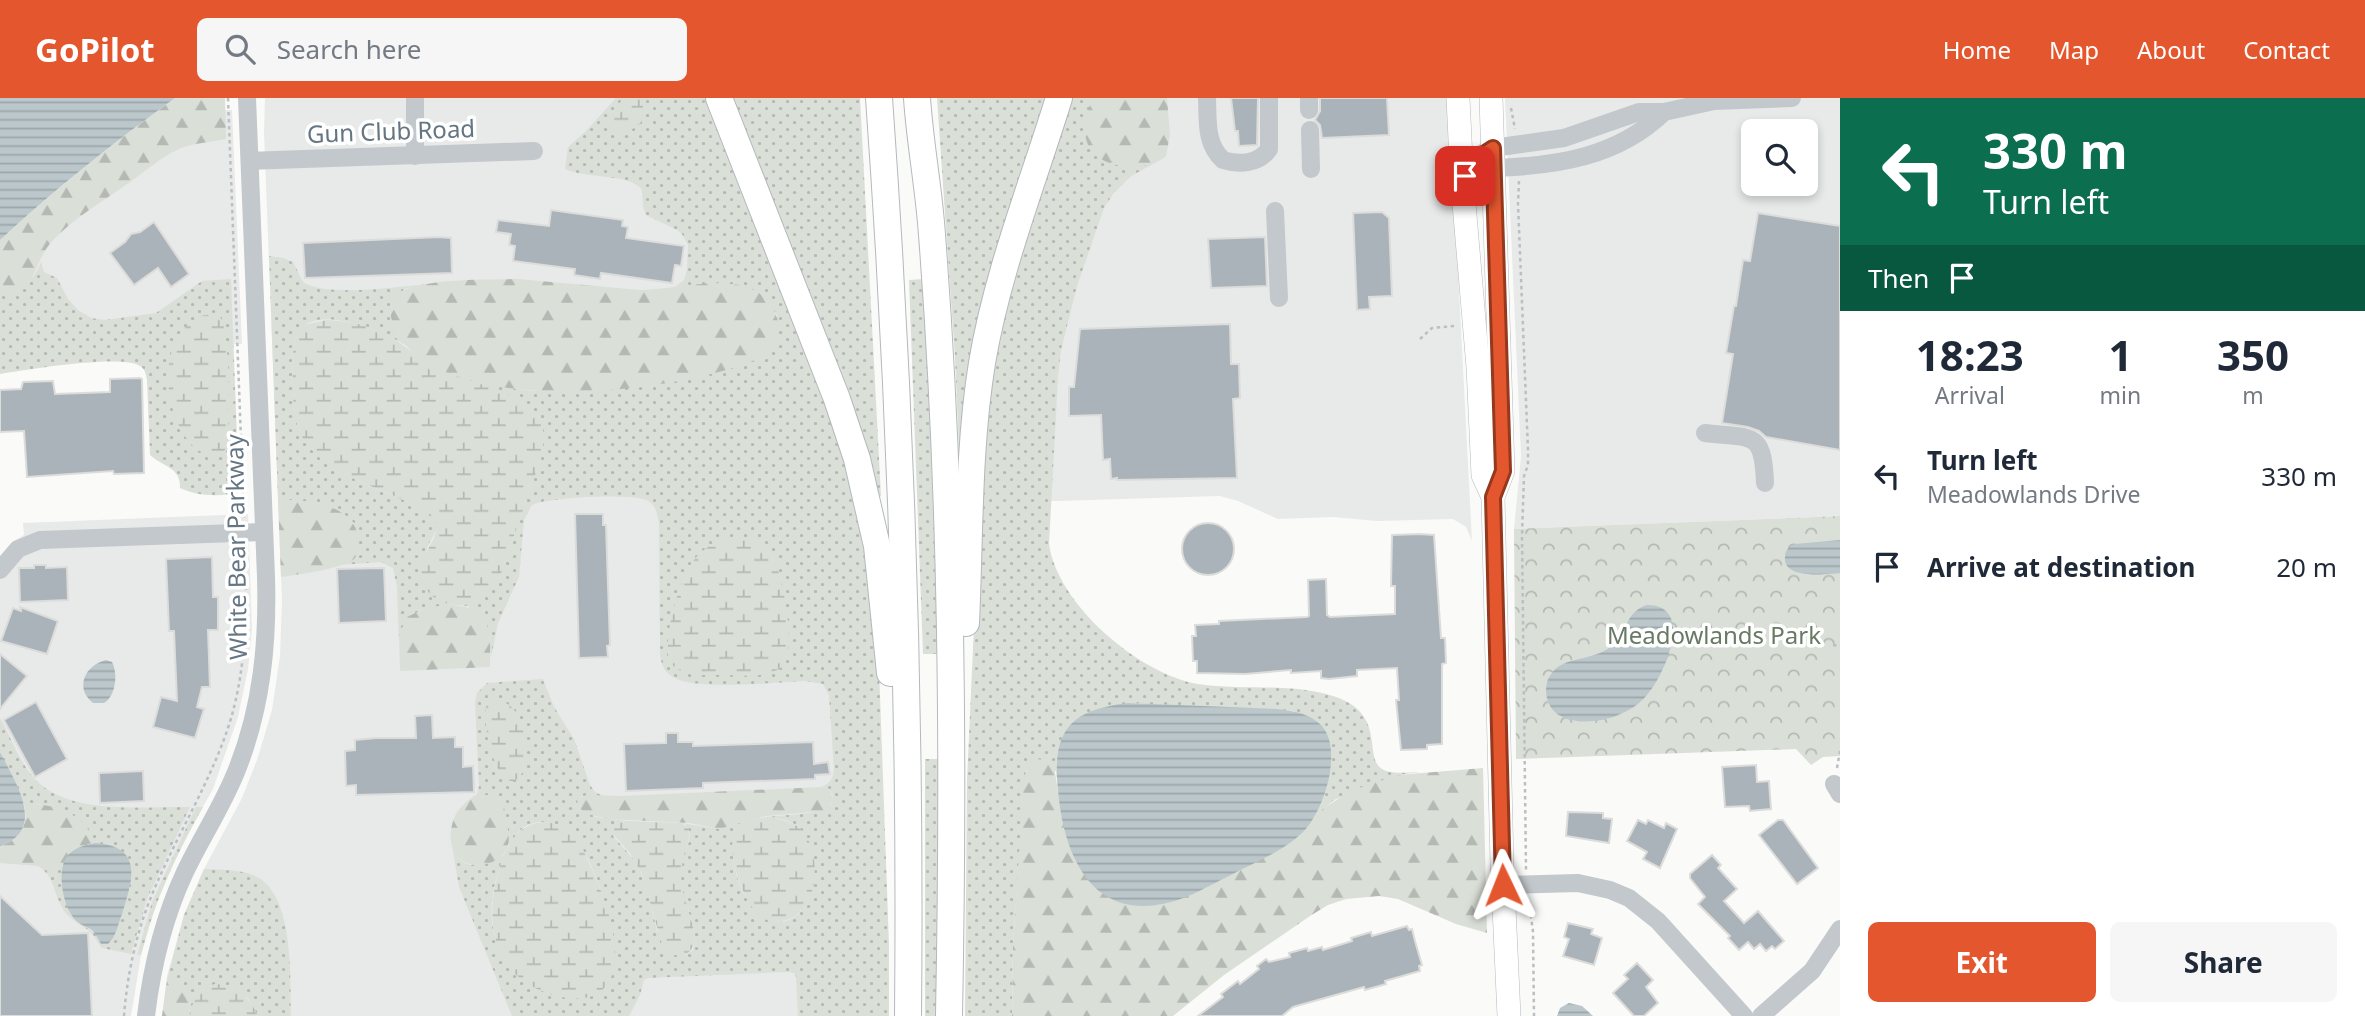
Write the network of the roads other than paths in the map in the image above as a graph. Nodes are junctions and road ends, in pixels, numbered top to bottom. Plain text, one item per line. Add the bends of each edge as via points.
1 (247, 98) edge
2 (415, 98) edge
3 (719, 98) edge
4 (879, 98) edge
5 (917, 98) edge
6 (1059, 98) edge
7 (1207, 98) edge
8 (1269, 98) edge
9 (1458, 98) edge
10 (1491, 98) edge
11 (1792, 98) edge
12 (1310, 130) dead end
13 (534, 151) dead end
14 (415, 156) junction
15 (1493, 158) junction
16 (250, 161) junction
17 (1311, 170) dead end
18 (1463, 191) junction
19 (1275, 211) dead end
20 (1279, 298) dead end
21 (1705, 433) dead end
22 (1765, 483) dead end
23 (1493, 497) junction
24 (264, 532) junction
25 (0, 570) edge
26 (908, 849) junction
27 (952, 849) junction
28 (1503, 885) junction
29 (1840, 929) edge
30 (146, 1016) edge
31 (908, 1016) edge
32 (950, 1016) edge
33 (1508, 1016) edge
34 (1744, 1016) edge
35 (1761, 1016) edge

1 - 16 street, White Bear Parkway
2 - 14 street
3 - 26 highway via 837,399 863,481 879,561
4 - 26 highway via 899,458
5 - 27 highway via 932,232 944,438
6 - 27 highway via 996,300 976,403
7 - 8 street via 1213,149 1223,160 1237,163 1259,159 1268,152
9 - 18 main road
10 - 15 main road
11 - 15 street via 1714,101 1664,112 1646,130 1599,152 1555,163
12 - 17 street
13 - 14 street, Gun Club Road
14 - 16 street, Gun Club Road
15 - 18 street via 1485,151 1472,163
15 - 23 main road via 1503,471
16 - 24 street, White Bear Parkway
18 - 23 main road via 1483,475
19 - 20 street
21 - 22 street via 1757,443 1763,455
23 - 28 main road
24 - 25 street via 40,540 18,550
24 - 30 street, White Bear Parkway via 266,645 254,718 229,789 170,909
26 - 31 highway
27 - 32 highway
28 - 33 main road
28 - 34 street via 1578,883 1625,896 1658,921
29 - 35 street via 1812,971

